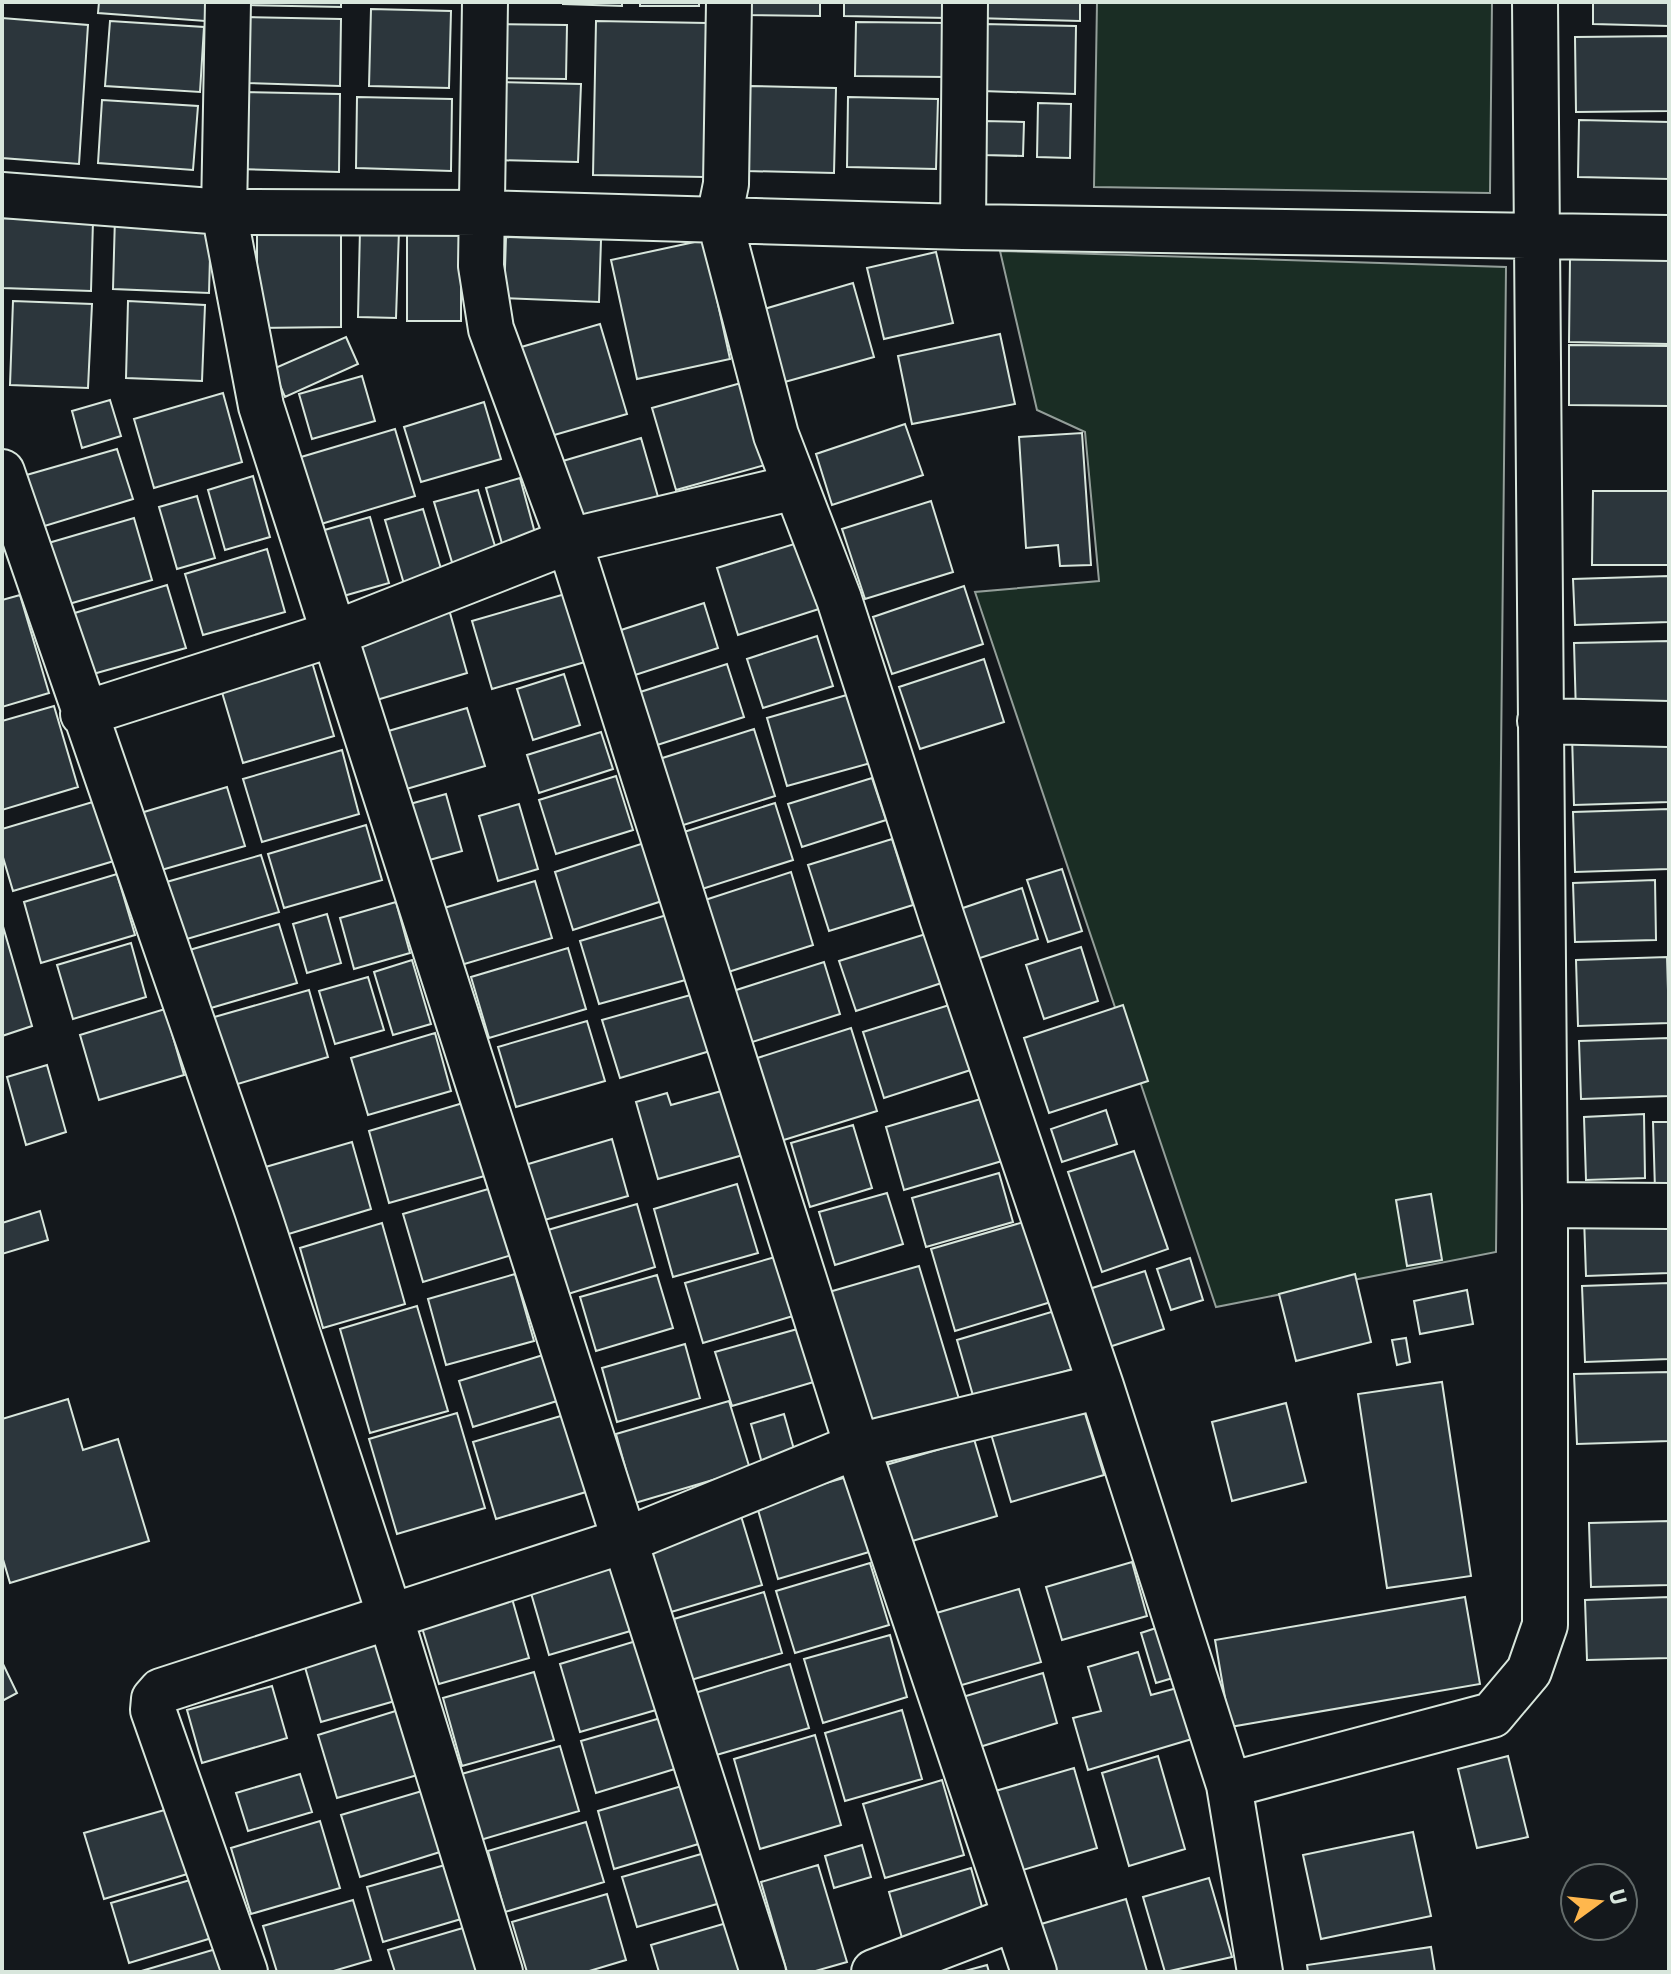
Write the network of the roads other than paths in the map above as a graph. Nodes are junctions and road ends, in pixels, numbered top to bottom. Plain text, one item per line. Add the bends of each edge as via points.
1 (228, 2) edge
2 (485, 2) edge
3 (729, 2) edge
4 (965, 2) edge
5 (1535, 2) edge
6 (2, 195) edge
7 (224, 212) junction
8 (481, 213) junction
9 (719, 218) junction
10 (963, 227) junction
11 (1536, 236) junction
12 (1669, 238) edge
13 (2, 472) edge
14 (795, 487) junction
15 (569, 541) junction
16 (333, 634) junction
17 (83, 714) junction
18 (1540, 721) junction
19 (1669, 724) edge
20 (1545, 1205) junction
21 (1669, 1206) edge
22 (1101, 1386) junction
23 (857, 1446) junction
24 (626, 1540) junction
25 (390, 1616) junction
26 (1229, 1785) junction
27 (1016, 1918) junction
28 (245, 1972) edge
29 (500, 1972) edge
30 (763, 1972) edge
31 (874, 1972) edge
32 (1034, 1972) edge
33 (1260, 1972) edge

1 - 7 street
2 - 8 street
3 - 9 street via 726,184
4 - 10 street
5 - 11 street
6 - 7 street
7 - 8 street
7 - 16 street via 261,406
8 - 9 street
8 - 15 street via 481,266 491,329
9 - 10 street
9 - 14 street via 776,435
10 - 11 street
11 - 12 street
11 - 18 street
13 - 17 street
14 - 15 street
14 - 22 street via 839,599
15 - 16 street
15 - 23 street
16 - 17 street
16 - 24 street
17 - 25 street via 257,1210
18 - 19 street
18 - 20 street
20 - 21 street
20 - 26 street via 1545,1625 1529,1671 1492,1715
22 - 23 street
22 - 26 street
23 - 24 street
23 - 27 street
24 - 25 street
24 - 30 street
25 - 28 street via 161,1691 154,1699 153,1710
25 - 29 street
26 - 33 street
27 - 31 street
27 - 32 street

